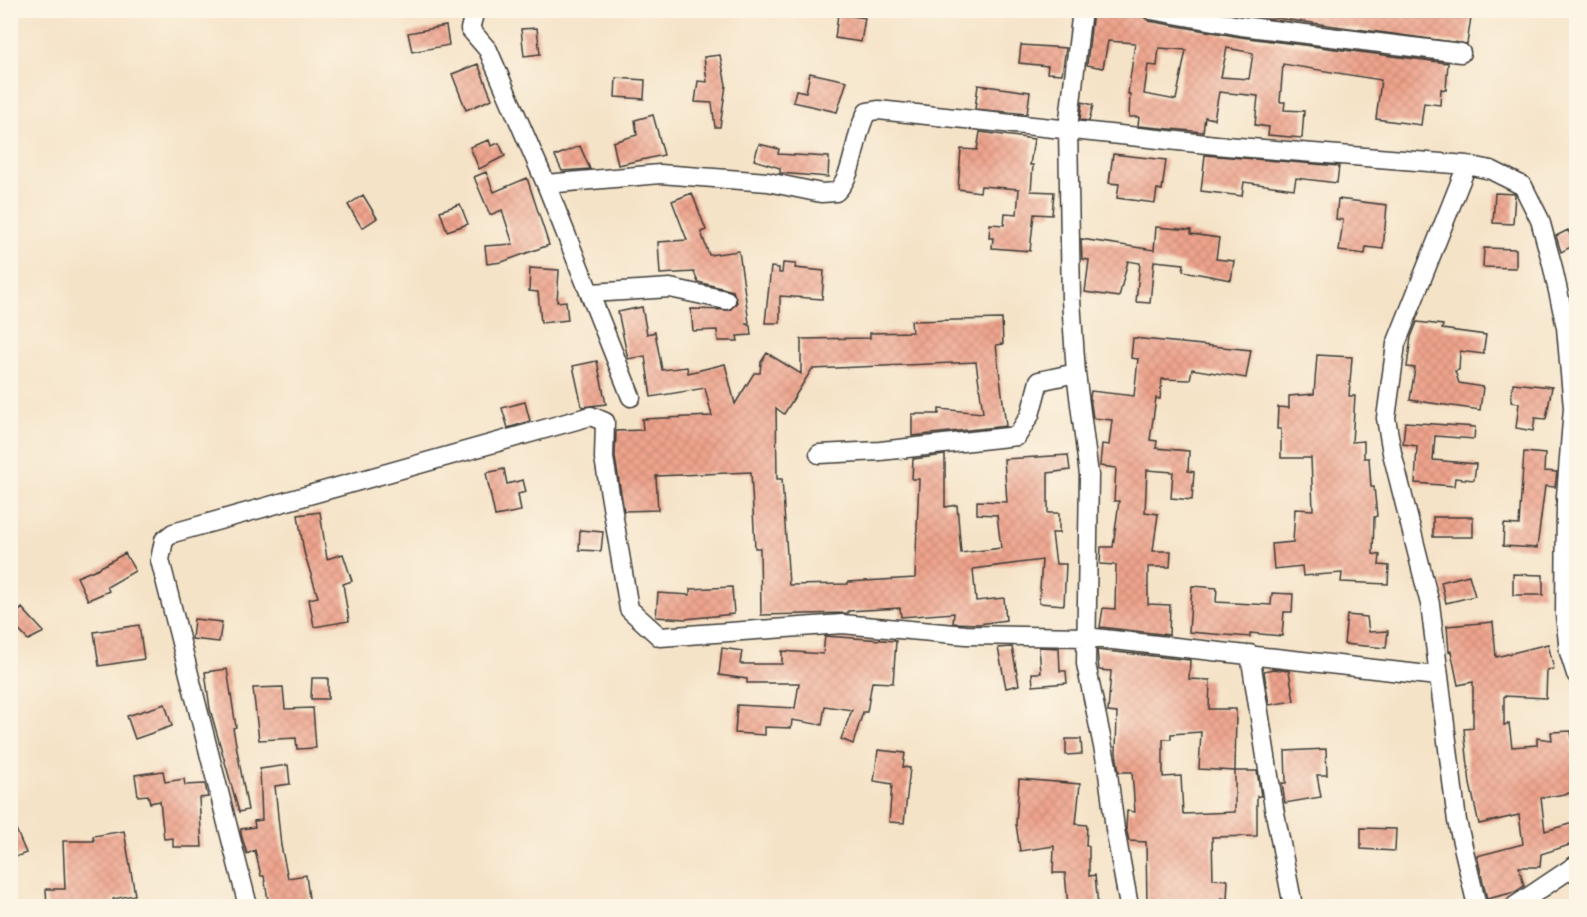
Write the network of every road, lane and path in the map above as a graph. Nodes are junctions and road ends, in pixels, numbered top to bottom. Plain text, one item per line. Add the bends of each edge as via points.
1 (475, 10) edge
2 (1082, 10) edge
3 (1151, 10) edge
4 (1243, 18) edge
5 (1461, 52) dead end
6 (1068, 128) junction
7 (1467, 165) junction
8 (546, 184) junction
9 (591, 293) junction
10 (726, 300) dead end
11 (1076, 373) junction
12 (632, 397) dead end
13 (819, 454) dead end
14 (1086, 637) junction
15 (1250, 654) junction
16 (1576, 674) edge
17 (1437, 676) junction
18 (1576, 865) edge
19 (248, 906) edge
20 (1130, 906) edge
21 (1293, 906) edge
22 (1477, 906) edge
23 (1515, 906) edge

1 - 8 street via 470,28 488,50
2 - 6 street
3 - 4 street
4 - 5 street
6 - 7 street via 1215,145
6 - 8 street via 891,110 867,112 859,126 846,177 836,192 822,193 768,182 660,174
6 - 11 street
7 - 16 street via 1491,170 1523,186 1540,220 1566,327 1573,408 1566,496 1565,615
7 - 17 street via 1396,344 1386,418 1430,604
8 - 9 street
9 - 10 street via 670,288
9 - 12 street
11 - 13 street via 1039,381 1030,415 1017,436
11 - 14 street via 1089,475
14 - 15 street
14 - 19 street via 966,635 842,624 660,637 629,609 604,458 605,422 597,417 173,533 164,540 160,560
14 - 20 street via 1086,664
15 - 17 street
15 - 21 street
17 - 22 street via 1457,821
18 - 23 street

